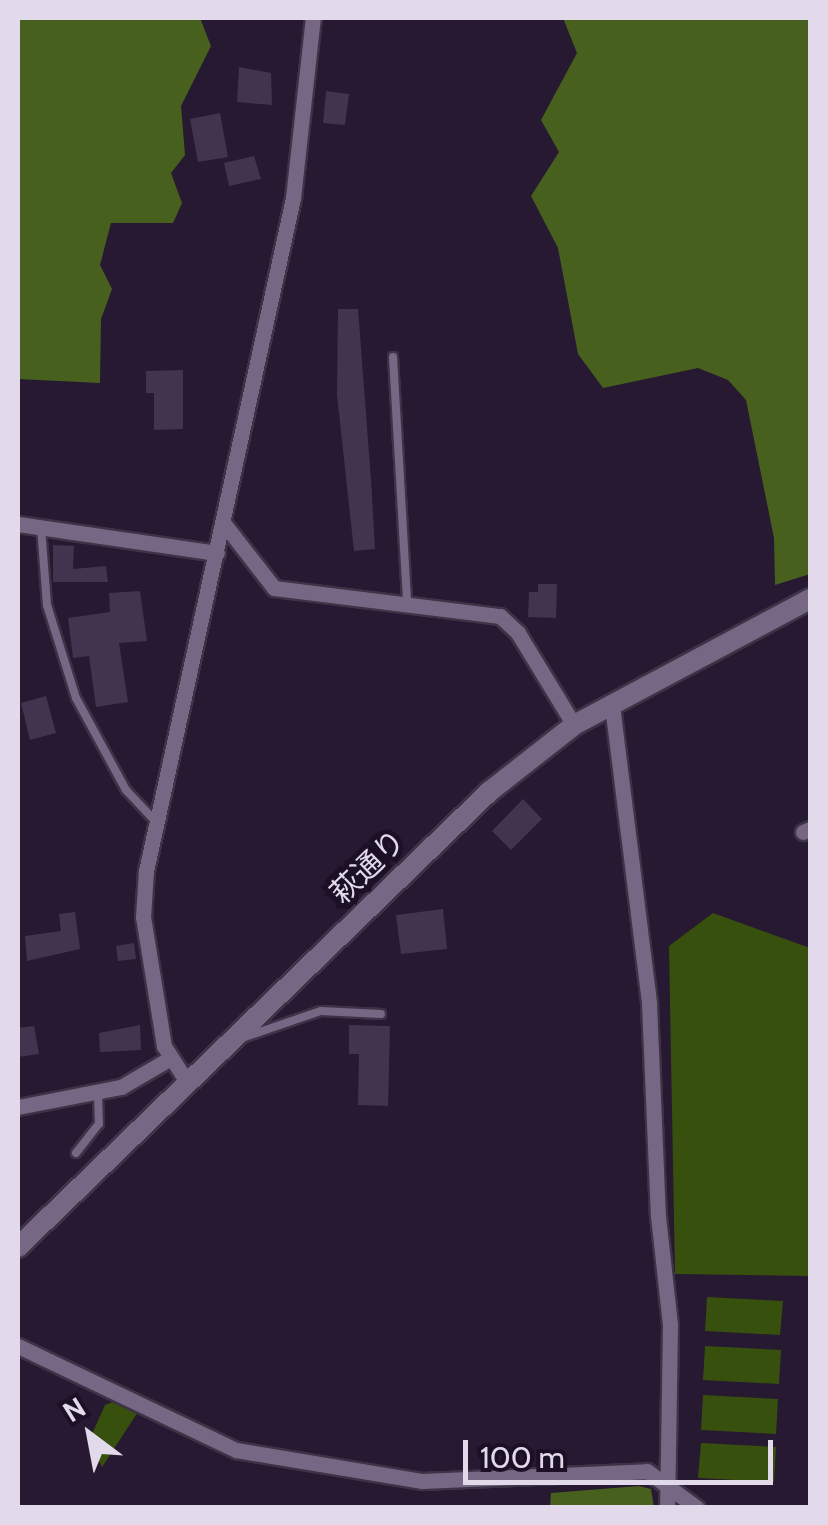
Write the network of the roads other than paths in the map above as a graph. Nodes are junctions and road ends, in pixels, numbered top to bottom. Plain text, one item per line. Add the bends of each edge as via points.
1 (313, 18) edge
2 (393, 357) dead end
3 (18, 524) edge
4 (225, 525) junction
5 (40, 526) junction
6 (217, 553) junction
7 (810, 598) edge
8 (407, 600) junction
9 (612, 704) junction
10 (574, 726) junction
11 (157, 823) junction
12 (381, 1014) dead end
13 (232, 1040) junction
14 (170, 1059) junction
15 (187, 1082) junction
16 (98, 1093) junction
17 (18, 1107) edge
18 (76, 1153) dead end
19 (18, 1247) edge
20 (18, 1346) edge
21 (663, 1478) junction
22 (666, 1508) edge
23 (697, 1508) edge

1 - 4 street via 293,198
2 - 8 lane
3 - 5 street
4 - 6 street
4 - 8 street via 274,588
5 - 6 street
5 - 11 lane via 47,605 76,698 126,790
6 - 11 street
7 - 9 street, 萩通り
8 - 10 street via 500,616 518,633
9 - 10 street, 萩通り
9 - 21 street via 650,1004 658,1216 670,1324
10 - 13 street, 萩通り via 488,792
11 - 14 street via 143,917
12 - 13 lane via 320,1011
13 - 15 street, 萩通り
14 - 15 street
14 - 16 street
15 - 19 street, 萩通り
16 - 17 street
16 - 18 lane via 99,1124
20 - 21 street via 236,1450 422,1481 647,1472
21 - 22 street
21 - 23 street

